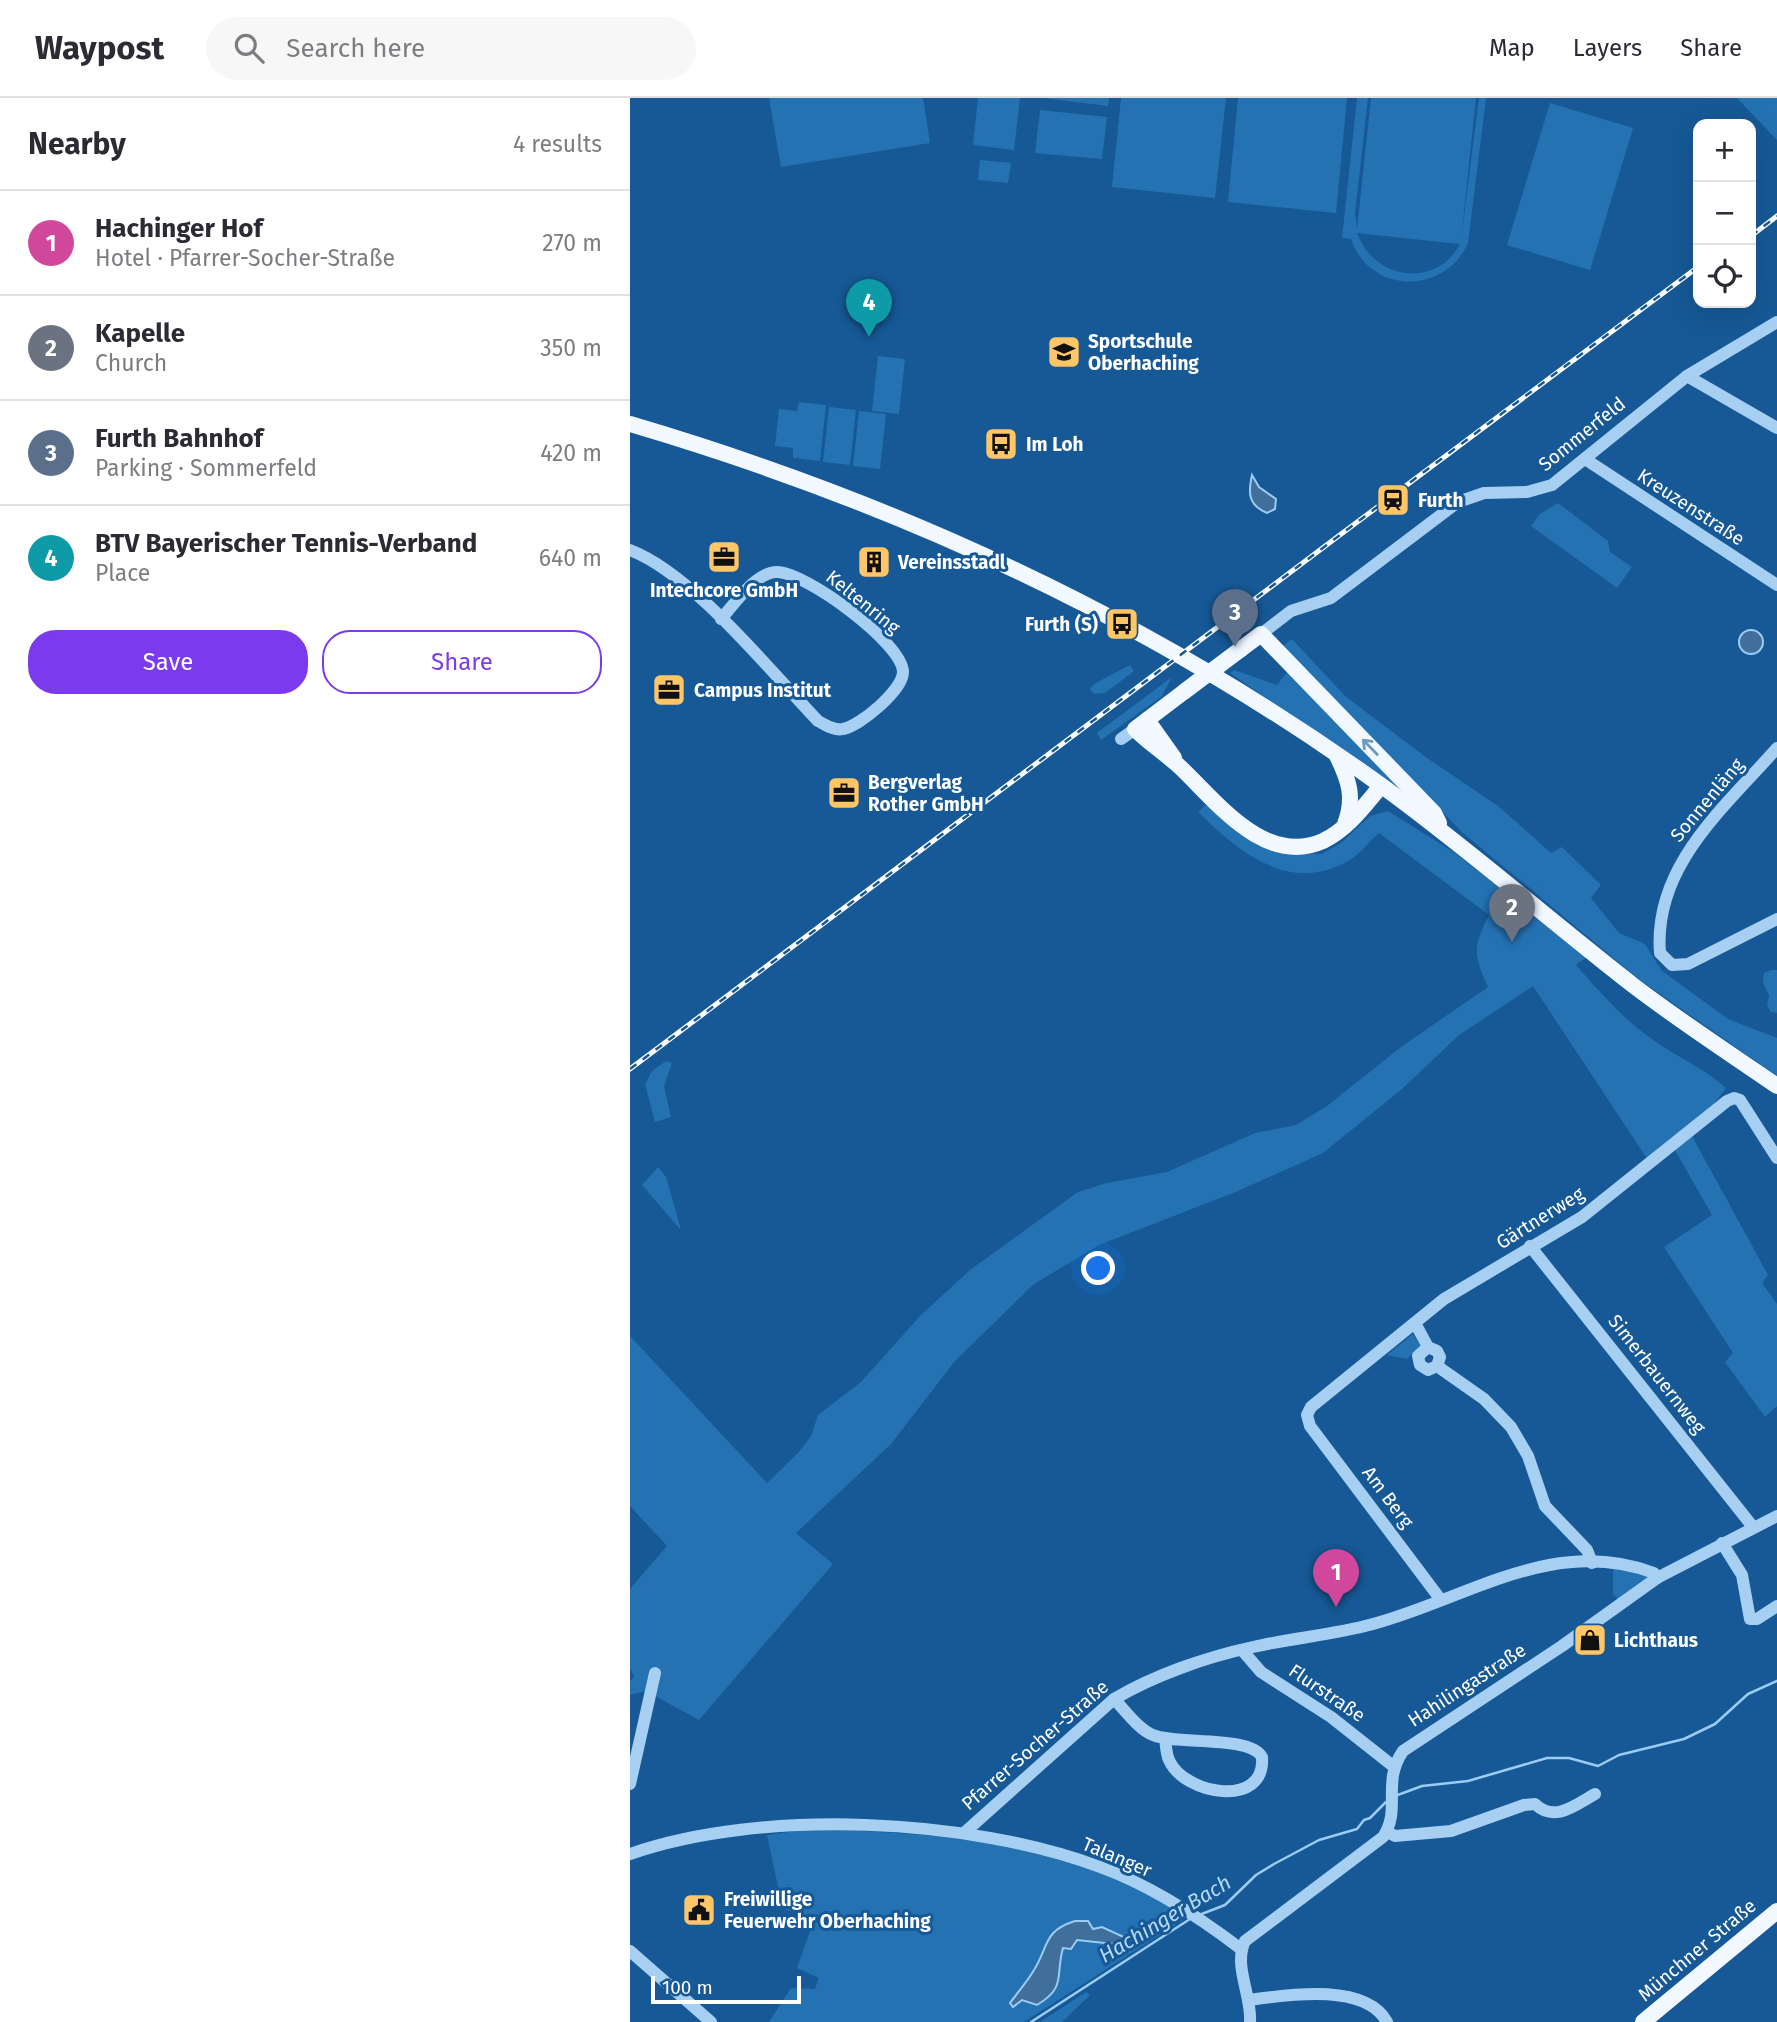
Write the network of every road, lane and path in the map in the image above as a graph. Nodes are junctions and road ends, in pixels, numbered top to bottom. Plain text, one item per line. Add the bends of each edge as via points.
1 (1777, 322) edge
2 (1687, 376) junction
3 (630, 424) edge
4 (1777, 428) edge
5 (1585, 459) junction
6 (630, 550) edge
7 (1777, 585) edge
8 (720, 619) junction
9 (1261, 634) junction
10 (1141, 724) junction
11 (1121, 739) dead end
12 (1777, 748) edge
13 (1336, 754) junction
14 (1381, 786) junction
15 (1344, 828) junction
16 (1444, 833) junction
17 (1777, 919) edge
18 (1777, 1086) edge
19 (1777, 1158) edge
20 (1530, 1246) junction
21 (1415, 1323) junction
22 (1307, 1415) joint
23 (1777, 1516) edge
24 (1753, 1527) junction
25 (1722, 1543) junction
26 (1592, 1563) junction
27 (1657, 1578) junction
28 (1441, 1600) junction
29 (1777, 1606) edge
30 (1242, 1650) junction
31 (654, 1673) dead end
32 (1114, 1699) junction
33 (1165, 1738) junction
34 (1393, 1766) junction
35 (630, 1783) edge
36 (1595, 1794) dead end
37 (1387, 1832) junction
38 (964, 1833) junction
39 (630, 1854) edge
40 (1777, 1911) edge
41 (1241, 1949) junction
42 (630, 1951) edge
43 (1249, 2000) junction
44 (711, 2022) edge
45 (1250, 2022) edge
46 (1387, 2022) edge
47 (1643, 2022) edge

1 - 2 street, Sommerfeld
2 - 4 street
2 - 5 street, Sommerfeld
3 - 13 main road via 828,492 1017,570 1197,665
5 - 7 street, Kreuzenstraße
5 - 9 street, Sommerfeld via 1539,491 1484,493 1458,502 1331,598 1291,611
6 - 8 street, Keltenring via 668,571
8 - 8 street, Keltenring via 830,728 842,730 853,725 900,684 900,659 884,642 848,610 790,575 774,572 757,580
9 - 10 main road, bridge
16 -> 9 main road via 1434,813
10 - 11 street
10 - 15 main road via 1245,828 1268,842 1300,846 1321,842
12 - 17 street, Sonnenläng via 1677,867 1661,922 1660,946 1665,961 1688,964
13 - 14 main road
13 - 15 main road via 1352,797
14 - 15 main road
14 - 16 main road
16 - 18 main road via 1636,987
19 - 20 street, Gärtnerweg via 1740,1100 1734,1098 1610,1197
20 - 21 street, Gärtnerweg via 1444,1299
20 - 24 street, Simerbauernweg
21 - 22 street, Gärtnerweg
21 - 26 street via 1428,1347 1419,1353 1418,1361 1424,1369 1437,1366 1484,1399 1511,1427 1528,1456 1545,1506 1587,1550
22 - 28 street, Am Berg via 1310,1426
23 - 24 street, Hahilingastraße
24 - 25 street, Hahilingastraße
25 - 27 street, Hahilingastraße
25 - 29 street via 1742,1575 1750,1619
26 - 27 street, Pfarrer-Socher-Straße via 1634,1566
26 - 28 street, Pfarrer-Socher-Straße via 1510,1573
27 - 34 street, Hahilingastraße via 1417,1740
28 - 30 street, Pfarrer-Socher-Straße via 1367,1626
30 - 32 street, Pfarrer-Socher-Straße via 1138,1685
30 - 34 street, Flurstraße via 1261,1672 1331,1717
31 - 35 street
32 - 33 street via 1152,1735
32 - 38 street, Pfarrer-Socher-Straße
33 - 33 street via 1171,1764 1200,1786 1241,1791 1263,1767 1262,1757 1254,1749
34 - 37 street
36 - 37 street via 1553,1814 1535,1804 1524,1805 1451,1831 1395,1836
37 - 41 street via 1252,1934
38 - 39 street, Pfarrer-Socher-Straße via 807,1823 696,1838
38 - 41 street, Talanger via 1101,1867 1196,1918
40 - 47 main road, Münchner Straße
41 - 43 street
42 - 44 street
43 - 45 street
43 - 46 street via 1303,1993 1332,1995 1369,2004

